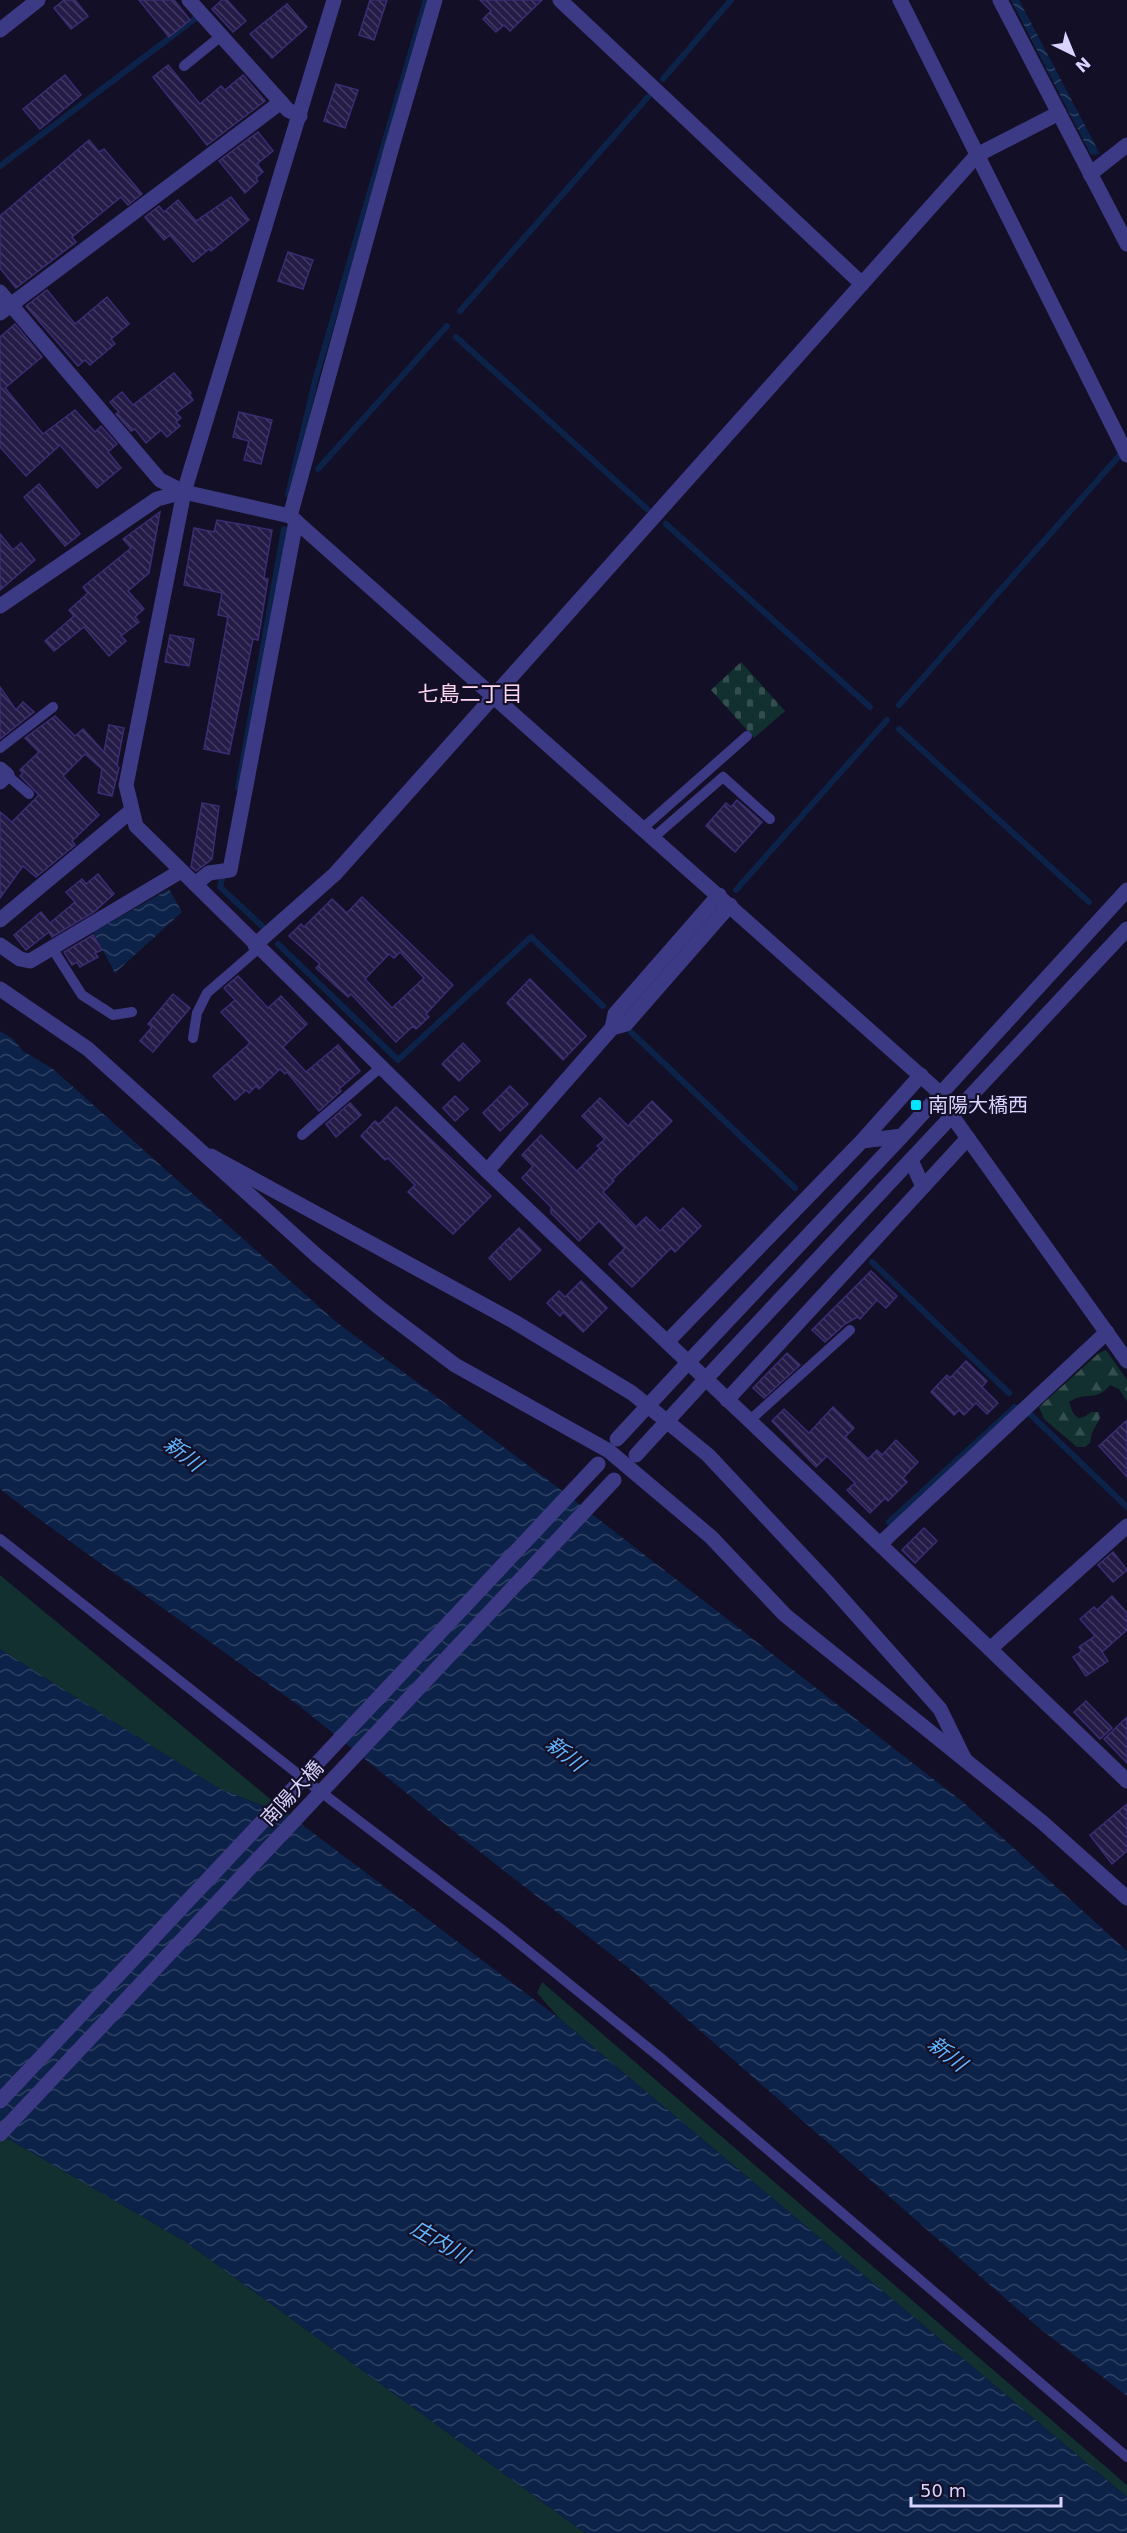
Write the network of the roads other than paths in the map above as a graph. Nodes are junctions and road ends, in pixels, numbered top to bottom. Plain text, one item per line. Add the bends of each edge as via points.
1 (38, 0) edge
2 (189, 0) edge
3 (334, 0) edge
4 (435, 0) edge
5 (560, 0) edge
6 (900, 0) edge
7 (1000, 0) edge
8 (0, 30) edge
9 (221, 36) junction
10 (184, 66) dead end
11 (281, 102) junction
12 (1059, 113) junction
13 (300, 116) junction
14 (1127, 145) edge
15 (977, 155) junction
16 (1090, 174) junction
17 (1127, 244) edge
18 (861, 284) junction
19 (0, 292) edge
20 (5, 309) edge
21 (1127, 455) edge
22 (184, 492) junction
23 (293, 519) junction
24 (0, 606) edge
25 (493, 696) junction
26 (52, 707) dead end
27 (747, 736) dead end
28 (0, 748) edge
29 (2, 775) edge
30 (28, 794) dead end
31 (131, 811) junction
32 (770, 819) dead end
33 (648, 833) junction
34 (181, 871) junction
35 (195, 884) junction
36 (1127, 890) edge
37 (725, 900) junction
38 (0, 920) edge
39 (1127, 929) edge
40 (0, 945) edge
41 (257, 946) junction
42 (52, 948) junction
43 (0, 989) edge
44 (132, 1012) dead end
45 (193, 1038) dead end
46 (381, 1067) junction
47 (921, 1075) junction
48 (940, 1093) junction
49 (952, 1116) junction
50 (302, 1135) dead end
51 (902, 1136) junction
52 (968, 1138) junction
53 (862, 1141) junction
54 (201, 1150) junction
55 (911, 1160) junction
56 (487, 1171) junction
57 (923, 1188) junction
58 (850, 1330) dead end
59 (1107, 1332) junction
60 (667, 1342) junction
61 (1127, 1361) edge
62 (727, 1400) junction
63 (749, 1421) junction
64 (613, 1445) junction
65 (631, 1460) junction
66 (1127, 1526) edge
67 (0, 1539) edge
68 (880, 1544) junction
69 (990, 1649) junction
70 (965, 1760) junction
71 (1124, 1772) edge
72 (1127, 1898) edge
73 (0, 2101) edge
74 (0, 2134) edge
75 (1127, 2457) edge

1 - 8 street
2 - 9 street
3 - 13 street
4 - 23 street
5 - 18 street
6 - 15 street
7 - 12 street
9 - 10 lane
9 - 11 street
11 - 13 street
11 - 20 street
12 - 15 street
12 - 16 street
13 - 22 street
14 - 16 street
15 - 18 street
15 - 21 street
16 - 17 street
18 - 25 street
19 - 20 street
20 - 22 street via 160,480
22 - 23 street
22 - 24 street via 157,499
22 - 31 street via 126,784
23 - 25 street
23 - 35 street via 230,870 209,873
25 - 33 street
25 - 41 street via 335,874
26 - 28 lane
27 - 33 lane
29 - 30 lane
31 - 34 street via 136,826
31 - 38 street
32 - 33 lane via 723,777
33 - 37 street
34 - 35 street
34 - 42 street
35 - 41 street
36 - 48 street, 南陽大橋
37 - 47 street
37 - 56 street via 626,1024 612,1028
39 - 49 street, 南陽大橋
40 - 42 street via 30,961
41 - 45 lane via 207,993 197,1013
41 - 46 street
42 - 44 lane via 82,995 113,1015
43 - 54 street via 88,1049
46 - 50 lane
46 - 56 street
47 - 48 street
47 - 53 street
48 - 51 street, 南陽大橋
49 - 52 street
49 - 55 street, 南陽大橋
51 - 53 street
51 - 64 street, 南陽大橋, bridge
52 - 57 street
52 - 59 street
53 - 60 street
54 - 64 street via 316,1255 455,1365
54 - 70 street via 513,1321 632,1393 708,1455 828,1583 940,1709
55 - 57 street
55 - 65 street, 南陽大橋, bridge
56 - 60 street
57 - 62 street
58 - 63 lane
59 - 61 street
59 - 68 street
60 - 62 street
62 - 63 street
63 - 68 street
64 - 65 street
64 - 73 street, 南陽大橋, bridge
65 - 70 street via 785,1615
65 - 74 street, 南陽大橋, bridge
66 - 69 street
67 - 75 lane via 653,2052
68 - 69 street
69 - 71 street
70 - 72 street via 1042,1821

